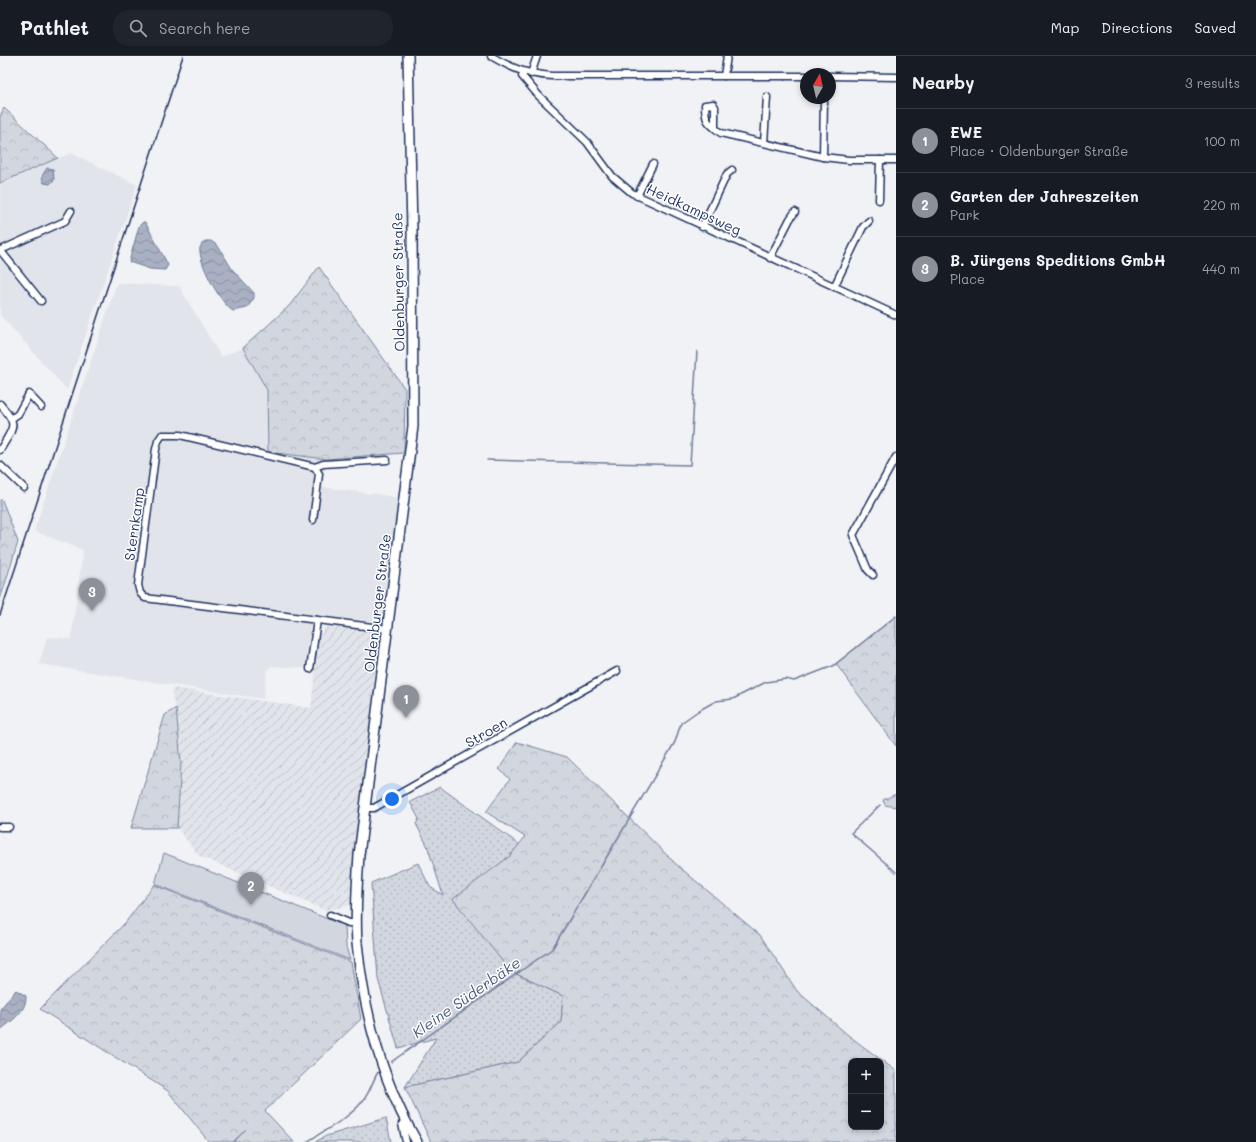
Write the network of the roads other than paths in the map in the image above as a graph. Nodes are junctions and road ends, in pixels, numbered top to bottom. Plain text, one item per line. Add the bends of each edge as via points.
1 (408, 56) edge
2 (491, 56) edge
3 (537, 56) edge
4 (727, 56) edge
5 (524, 72) junction
6 (531, 74) junction
7 (724, 76) junction
8 (800, 76) edge
9 (836, 76) edge
10 (896, 77) edge
11 (767, 97) dead end
12 (824, 104) edge
13 (715, 128) dead end
14 (764, 143) junction
15 (823, 157) junction
16 (880, 160) junction
17 (896, 160) edge
18 (653, 164) dead end
19 (732, 170) dead end
20 (637, 196) junction
21 (880, 200) dead end
22 (71, 211) dead end
23 (795, 212) dead end
24 (869, 221) dead end
25 (702, 227) junction
26 (0, 250) edge
27 (770, 258) junction
28 (834, 287) junction
29 (41, 301) dead end
30 (896, 315) edge
31 (0, 404) edge
32 (41, 407) dead end
33 (12, 418) junction
34 (0, 450) edge
35 (896, 457) edge
36 (387, 460) dead end
37 (0, 466) edge
38 (315, 467) junction
39 (24, 488) dead end
40 (313, 520) dead end
41 (873, 575) dead end
42 (317, 620) junction
43 (388, 629) junction
44 (310, 669) dead end
45 (617, 671) dead end
46 (365, 808) junction
47 (0, 827) edge
48 (9, 827) dead end
49 (330, 915) dead end
50 (356, 923) junction
51 (405, 1121) junction
52 (406, 1142) edge
53 (417, 1142) edge

1 - 43 main road, Oldenburger Straße via 413,426
2 - 5 street via 507,66
3 - 6 street
4 - 7 street
5 - 6 street
5 - 20 street, Heidkampsweg via 522,76 587,142 620,185
6 - 7 street
7 - 8 street
9 - 10 street
11 - 14 street
12 - 15 street
13 - 14 street via 721,133
14 - 15 street
15 - 16 street
16 - 17 street
16 - 21 street
18 - 20 street
19 - 25 street via 727,174
20 - 25 street, Heidkampsweg
22 - 26 street via 65,221
23 - 27 street
24 - 28 street via 863,226
25 - 27 street, Heidkampsweg
26 - 29 street
27 - 28 street, Heidkampsweg
28 - 30 street, Heidkampsweg
31 - 33 street
32 - 33 street via 29,394 18,414
33 - 34 street via 13,428
35 - 41 street via 853,535 868,570
36 - 38 street, Sternkamp via 323,464
37 - 39 street
38 - 40 street via 319,474
38 - 42 street, Sternkamp via 180,435 162,435 156,449 138,585 140,593 145,598
42 - 43 street, Sternkamp
42 - 44 street
43 - 46 main road, Oldenburger Straße
45 - 46 street, Stroen via 374,808
46 - 50 main road, Oldenburger Straße via 359,855
47 - 48 street
49 - 50 street via 349,923
50 - 51 main road, Oldenburger Straße via 362,982 372,1028 389,1082
51 - 52 street via 402,1124
51 - 53 main road, Oldenburger Straße

